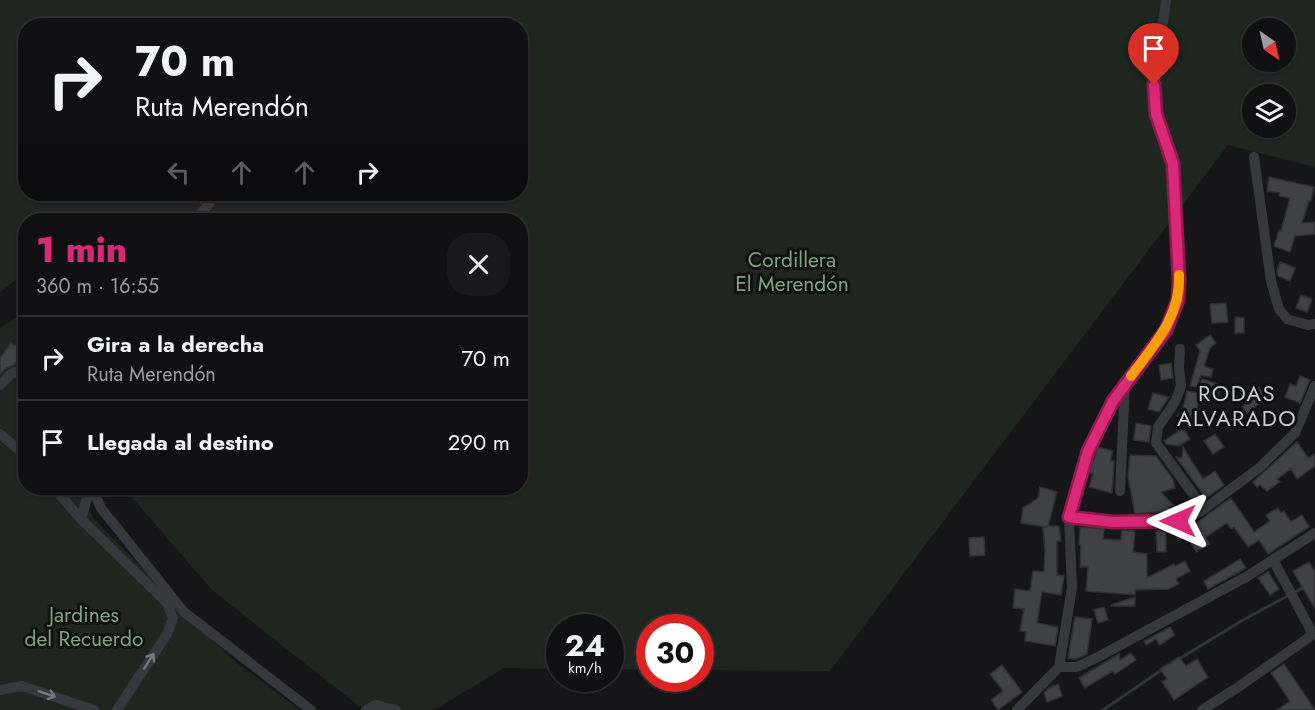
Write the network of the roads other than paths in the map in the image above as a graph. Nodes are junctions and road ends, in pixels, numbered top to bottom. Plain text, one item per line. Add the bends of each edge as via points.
1 (1166, 0) edge
2 (1254, 157) dead end
3 (1315, 324) edge
4 (1180, 349) dead end
5 (18, 373) edge
6 (1125, 384) junction
7 (0, 385) edge
8 (1315, 386) edge
9 (0, 434) edge
10 (18, 449) edge
11 (1120, 491) dead end
12 (60, 495) edge
13 (86, 495) edge
14 (95, 495) edge
15 (1204, 509) junction
16 (1069, 517) junction
17 (81, 519) junction
18 (1315, 533) edge
19 (1272, 560) junction
20 (1314, 634) edge
21 (1059, 667) junction
22 (0, 690) edge
23 (94, 710) edge
24 (117, 710) edge
25 (311, 710) edge
26 (366, 710) edge
27 (396, 710) edge
28 (1017, 710) edge
29 (1202, 710) edge

1 - 6 street via 1154,85 1156,114 1173,164 1178,300 1166,330
2 - 3 street via 1271,281 1279,309 1287,319
4 - 15 street via 1180,386 1175,402 1158,427 1156,443
5 - 7 street via 11,374
6 - 11 street
6 - 16 street via 1088,451
8 - 15 street via 1295,433 1259,468
9 - 10 street
12 - 17 street
13 - 17 street
14 - 25 street via 101,508 184,612
15 - 16 street via 1178,521 1113,522
16 - 21 street via 1072,588
24 -> 17 street via 167,634 173,618 167,603
18 - 19 street
19 - 20 street
19 - 21 street via 1100,656 1077,667
20 - 29 street
21 - 28 street
22 -> 23 street via 22,686
26 - 27 street via 376,705

